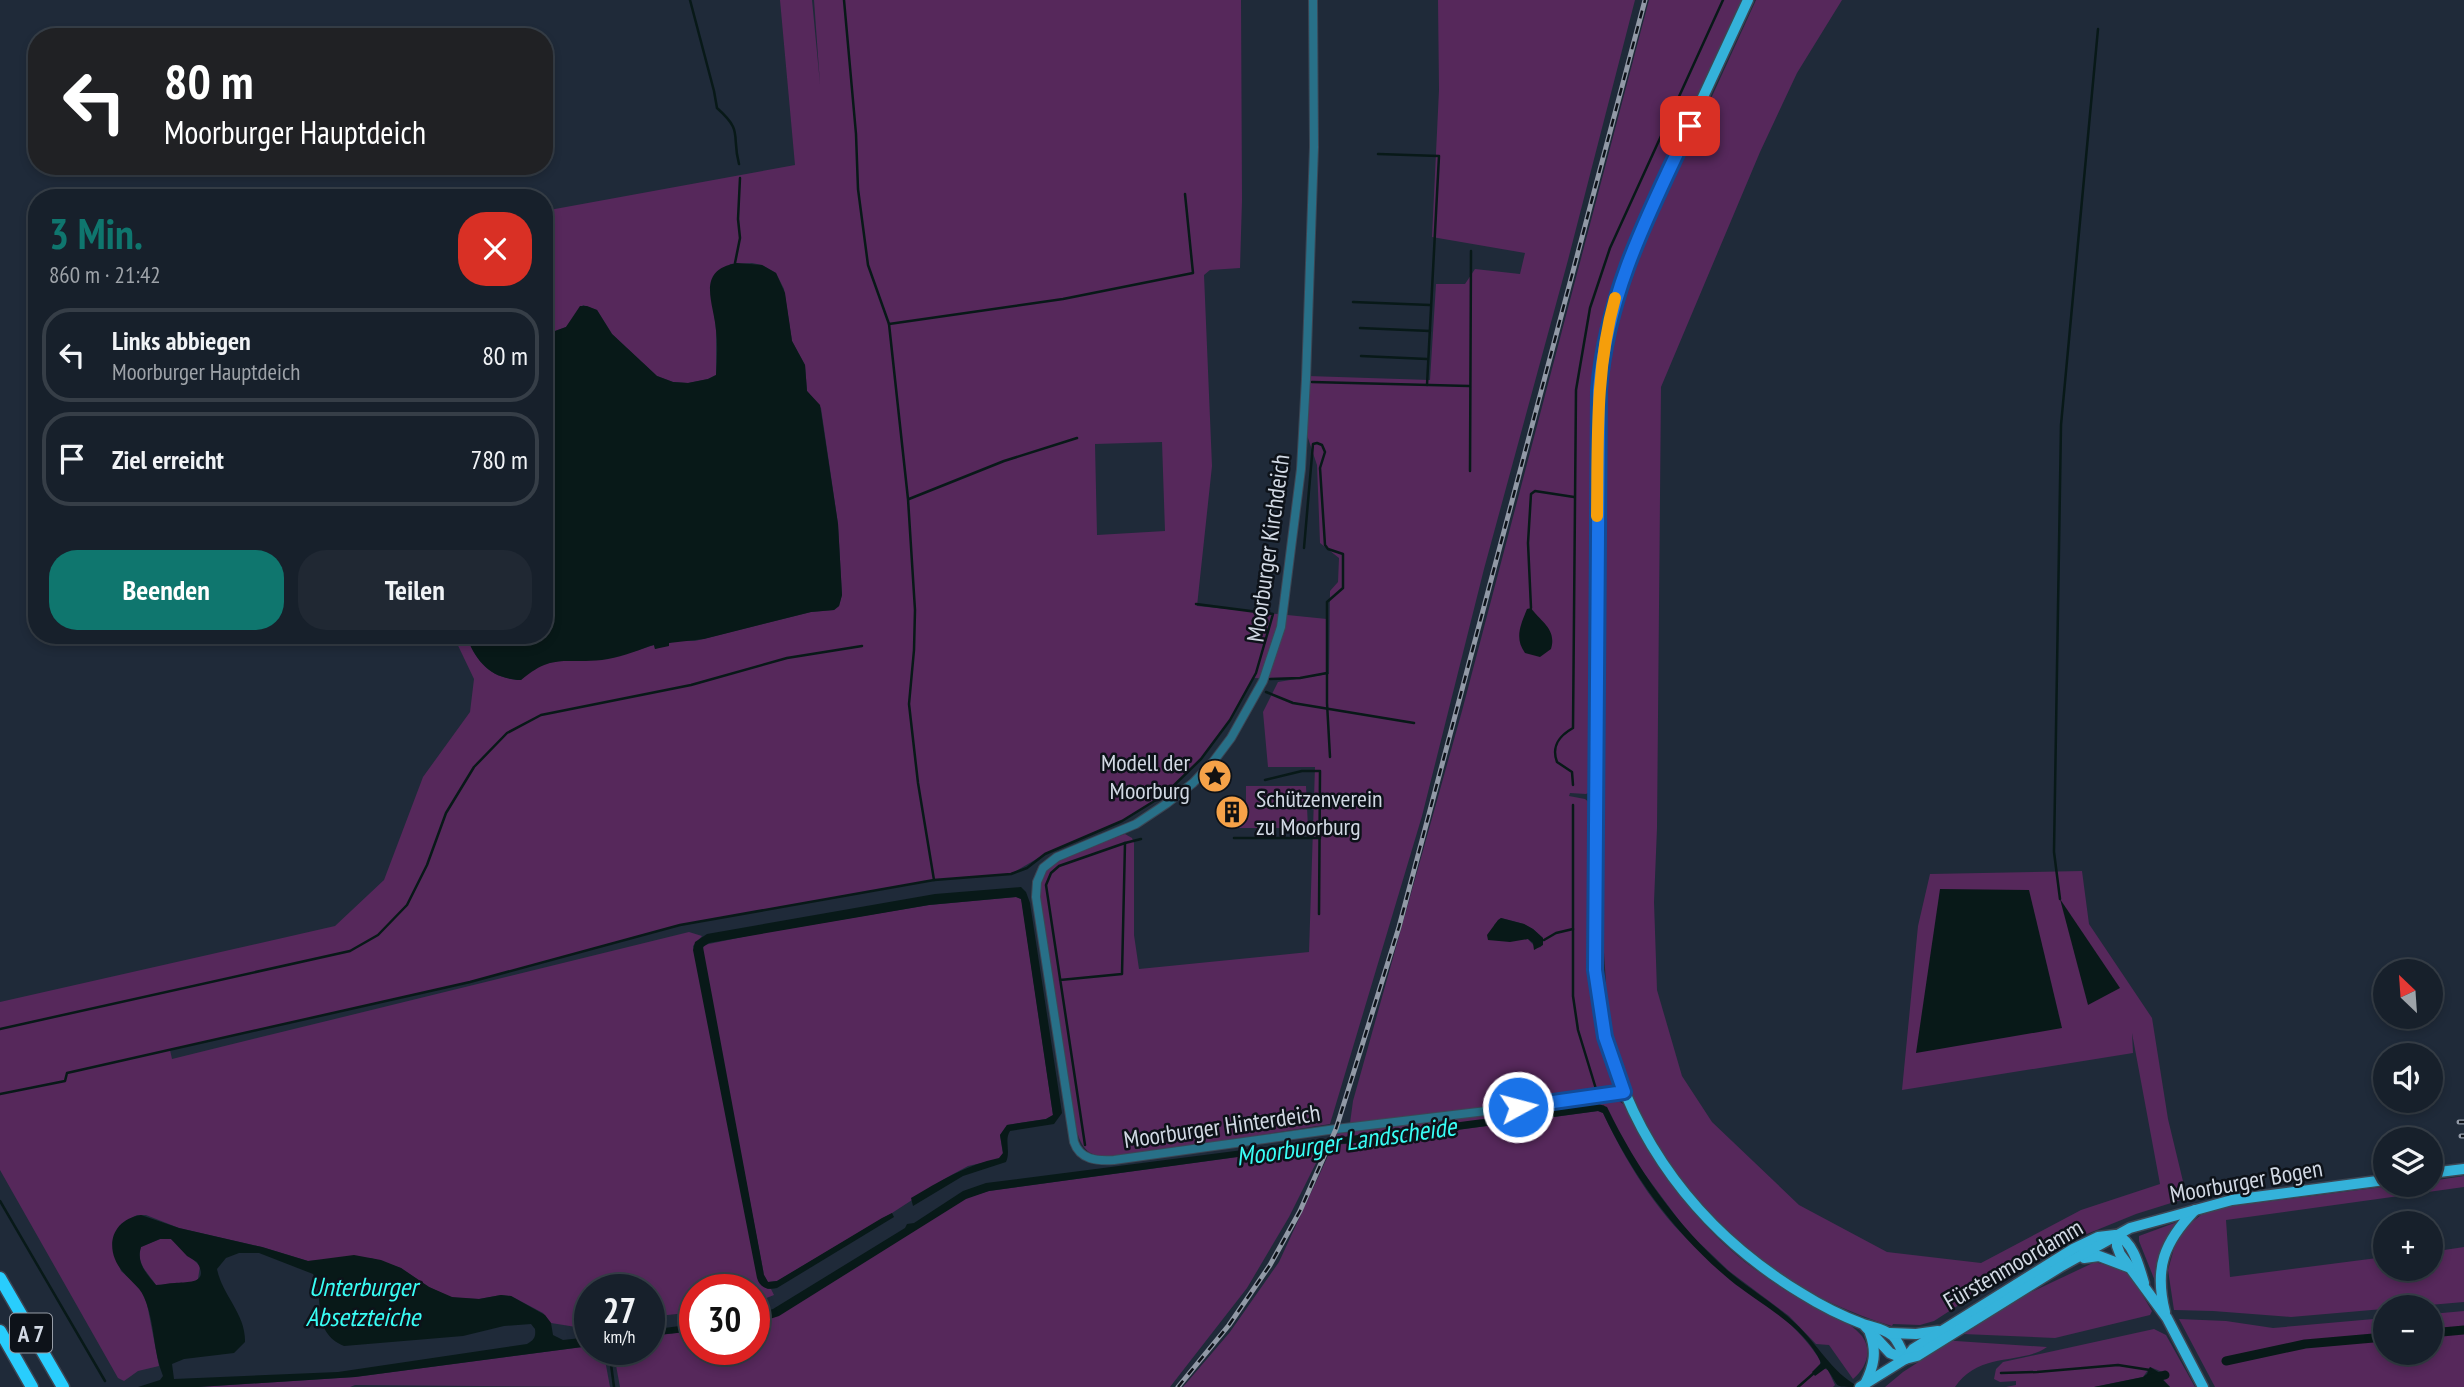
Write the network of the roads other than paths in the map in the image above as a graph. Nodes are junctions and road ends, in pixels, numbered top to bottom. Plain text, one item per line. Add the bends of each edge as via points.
1 (1313, 0) edge
2 (1748, 0) edge
3 (1624, 1092) junction
4 (1078, 1152) joint
5 (2464, 1169) edge
6 (2443, 1172) edge
7 (2373, 1182) edge
8 (2197, 1208) junction
9 (2118, 1235) junction
10 (2074, 1260) junction
11 (2128, 1267) junction
12 (0, 1278) edge
13 (2146, 1288) junction
14 (2167, 1318) junction
15 (1865, 1327) junction
16 (1944, 1329) junction
17 (0, 1331) edge
18 (1890, 1333) junction
19 (1905, 1359) junction
20 (1878, 1371) junction
21 (1863, 1385) edge
22 (32, 1387) edge
23 (63, 1387) edge
24 (2203, 1387) edge

1 - 4 street, Moorburger Kirchdeich via 1314,147 1306,379 1301,469 1281,627 1263,681 1231,738 1193,783 1136,824 1057,858 1043,869 1037,882
2 - 3 main road via 1629,259 1609,323 1600,376 1595,970 1605,1037
3 - 4 street, Moorburger Hinterdeich via 1114,1160 1092,1159
3 - 15 main road via 1668,1172 1719,1232 1802,1294
5 - 6 main road
7 - 8 main road, Moorburger Bogen
8 - 9 main road, Moorburger Bogen
8 - 14 main road via 2177,1230 2160,1270
9 - 10 main road, Fürstenmoordamm
9 - 11 main road via 2117,1246
9 - 13 main road via 2130,1247
9 - 16 main road, Fürstenmoordamm via 2098,1237 2073,1249
10 - 11 main road via 2099,1256
10 - 19 main road, Fürstenmoordamm
11 - 13 main road
12 - 23 highway, A 7
13 - 14 main road
14 - 24 main road
15 - 18 main road
15 - 19 main road via 1890,1353
15 - 20 main road via 1874,1345
16 - 18 main road
16 - 19 main road, Fürstenmoordamm
17 - 22 highway, A 7
18 - 19 main road
19 - 20 main road, Fürstenmoordamm
20 - 21 main road, Fürstenmoordamm

